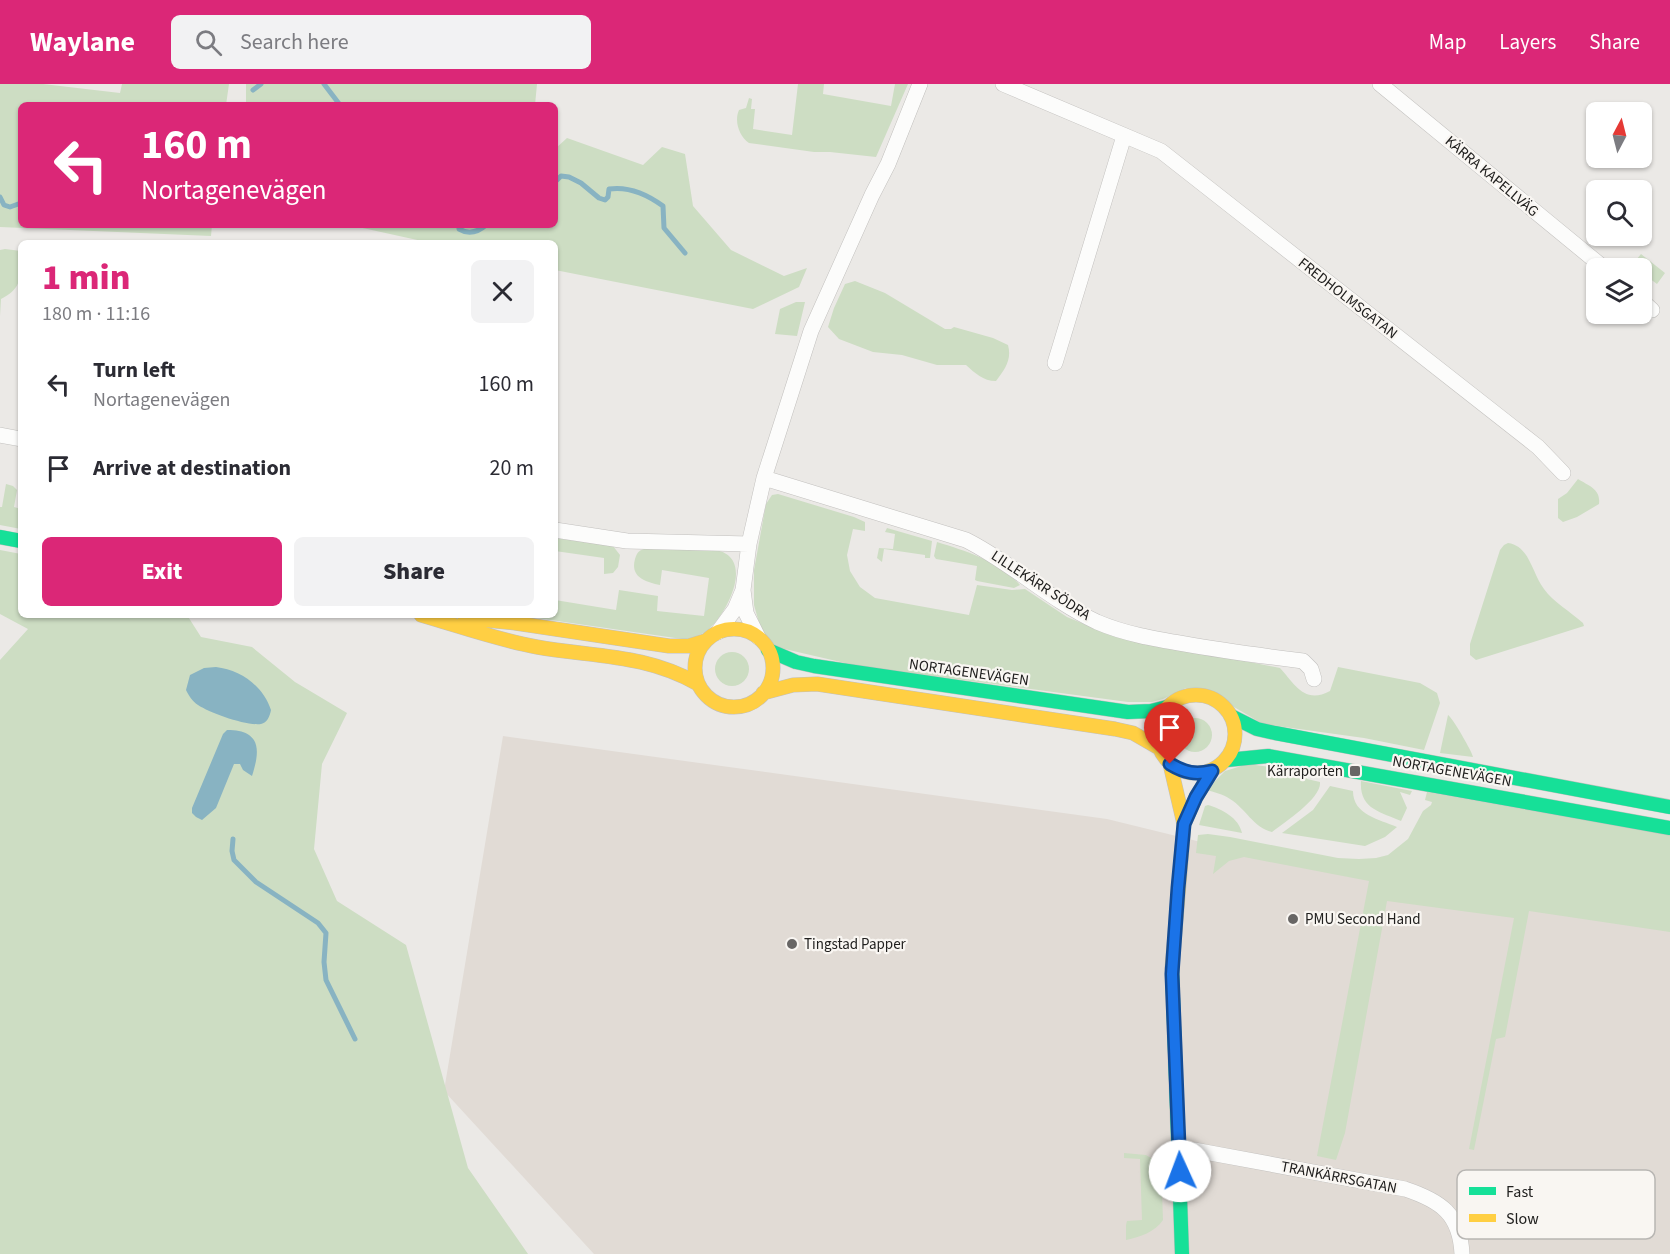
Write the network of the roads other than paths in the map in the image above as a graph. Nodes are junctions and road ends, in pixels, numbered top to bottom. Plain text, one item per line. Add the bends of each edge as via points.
1 (920, 84) edge
2 (1003, 84) edge
3 (1380, 84) edge
4 (1124, 136) junction
5 (1592, 258) edge
6 (1055, 363) dead end
7 (0, 435) edge
8 (18, 438) edge
9 (1563, 473) dead end
10 (764, 478) junction
11 (558, 530) edge
12 (0, 537) edge
13 (18, 540) edge
14 (749, 544) junction
15 (743, 590) junction
16 (432, 618) edge
17 (466, 618) edge
18 (718, 632) junction
19 (758, 637) junction
20 (705, 641) junction
21 (768, 650) junction
22 (1314, 679) dead end
23 (698, 684) junction
24 (763, 693) junction
25 (1167, 707) junction
26 (1232, 716) junction
27 (1159, 748) junction
28 (1227, 760) junction
29 (1170, 764) junction
30 (1212, 771) junction
31 (1670, 807) edge
32 (1184, 824) junction
33 (1670, 828) edge
34 (1179, 1150) junction
35 (1457, 1226) edge
36 (1461, 1239) edge
37 (1182, 1254) edge
38 (1462, 1254) edge

1 - 10 street via 888,164 811,331
2 - 4 street, FREDHOLMSGATAN
3 - 5 street, KÄRRA KAPELLVÄG
4 - 6 street
4 - 9 street, FREDHOLMSGATAN via 1161,151 1538,447
7 - 8 street
10 - 14 street
10 - 22 street, LILLEKÄRR SÖDRA via 966,540 1075,610 1122,632 1303,661
11 - 14 street via 627,541
12 - 13 street
14 - 15 street
15 - 18 street
15 - 19 street via 746,613
16 - 23 street via 536,647 644,661 683,674
17 - 20 street via 669,646
18 - 19 street via 739,629
18 - 20 street
19 - 21 street, NORTAGENEVÄGEN
20 - 23 street via 695,662
21 - 24 street via 772,672
21 - 25 street, NORTAGENEVÄGEN via 814,666 1128,712
23 - 24 street via 711,699 728,706 741,706
24 - 27 street via 817,684 1115,729 1133,733
25 - 26 street, NORTAGENEVÄGEN via 1177,699 1202,695 1219,702
25 - 27 street via 1157,726
26 - 28 street via 1236,739
26 - 31 street, NORTAGENEVÄGEN via 1275,733
27 - 29 street
28 - 30 street
28 - 33 street, NORTAGENEVÄGEN via 1268,756
29 - 30 street via 1190,773
29 - 32 street
30 - 32 street
32 - 34 street via 1172,974
34 - 35 street, TRANKÄRRSGATAN via 1405,1189 1442,1207
34 - 37 street
36 - 38 street, TRANKÄRRSGATAN

